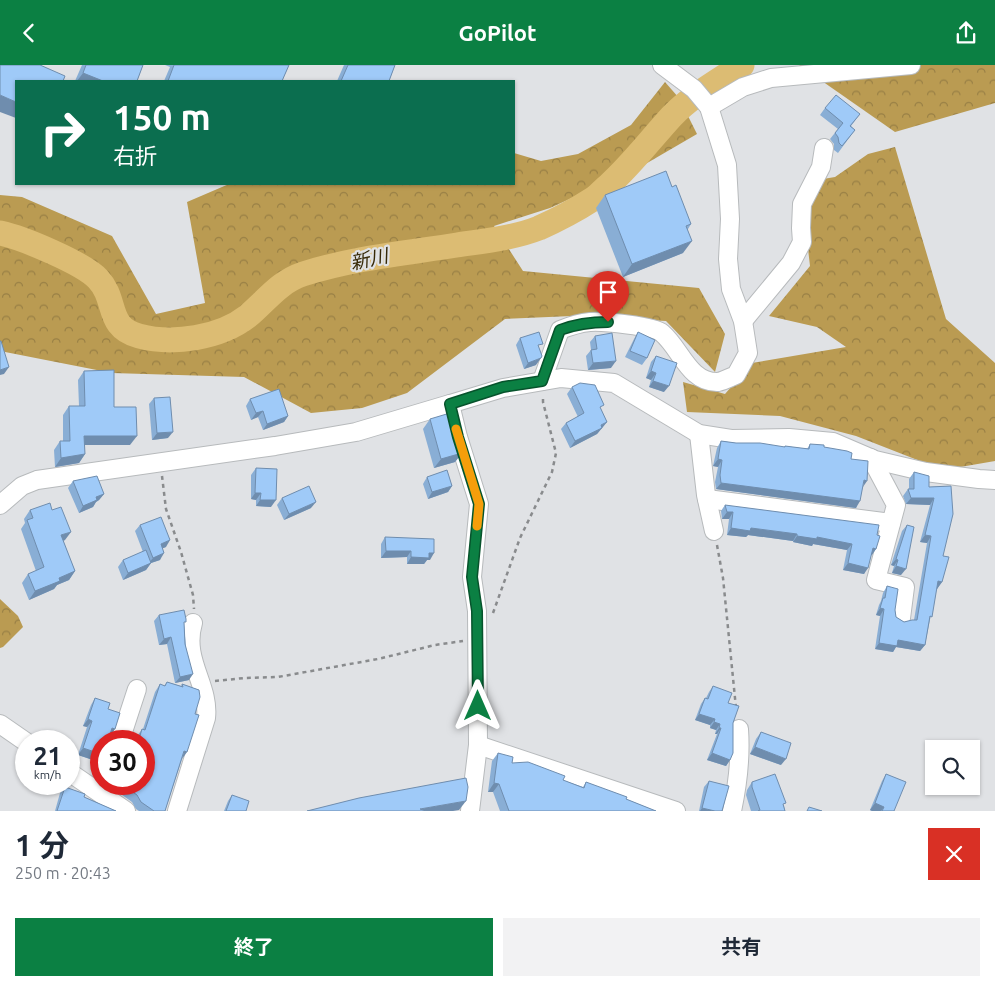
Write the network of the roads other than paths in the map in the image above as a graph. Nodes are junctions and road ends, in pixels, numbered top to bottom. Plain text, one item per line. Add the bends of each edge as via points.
1 (662, 65) edge
2 (911, 65) edge
3 (708, 106) junction
4 (824, 148) dead end
5 (743, 321) junction
6 (542, 381) junction
7 (450, 404) junction
8 (699, 434) junction
9 (871, 458) junction
10 (995, 480) edge
11 (707, 499) junction
12 (0, 505) edge
13 (891, 523) junction
14 (714, 531) road end
15 (901, 618) edge
16 (193, 623) road end
17 (137, 689) dead end
18 (0, 724) edge
19 (739, 729) road end
20 (124, 730) edge
21 (15, 734) edge
22 (478, 745) junction
23 (109, 795) edge
24 (632, 804) edge
25 (126, 811) edge
26 (177, 811) edge
27 (470, 811) edge
28 (676, 811) edge
29 (732, 811) edge

1 - 3 street via 694,89
2 - 3 street via 771,78 743,87
3 - 5 street via 727,165 731,289
4 - 5 street via 821,167 802,204 802,242 791,263
5 - 6 street via 748,353 736,375 719,382 701,379 661,332 592,322 560,330
6 - 7 street via 503,387
6 - 8 street via 561,378 614,383
7 - 12 street via 356,432 37,480 22,486
7 - 22 street via 479,504 472,577 477,611
8 - 9 street via 731,439 789,438 833,442
8 - 11 street
9 - 10 street via 926,472
9 - 13 street via 896,505
11 - 13 street
11 - 14 street
13 - 15 street via 876,580 905,587
16 - 26 street via 189,636 190,650 207,708
17 - 20 street
18 - 21 street
19 - 29 street via 738,781
22 - 24 street
22 - 27 street
23 - 25 street
24 - 28 street

